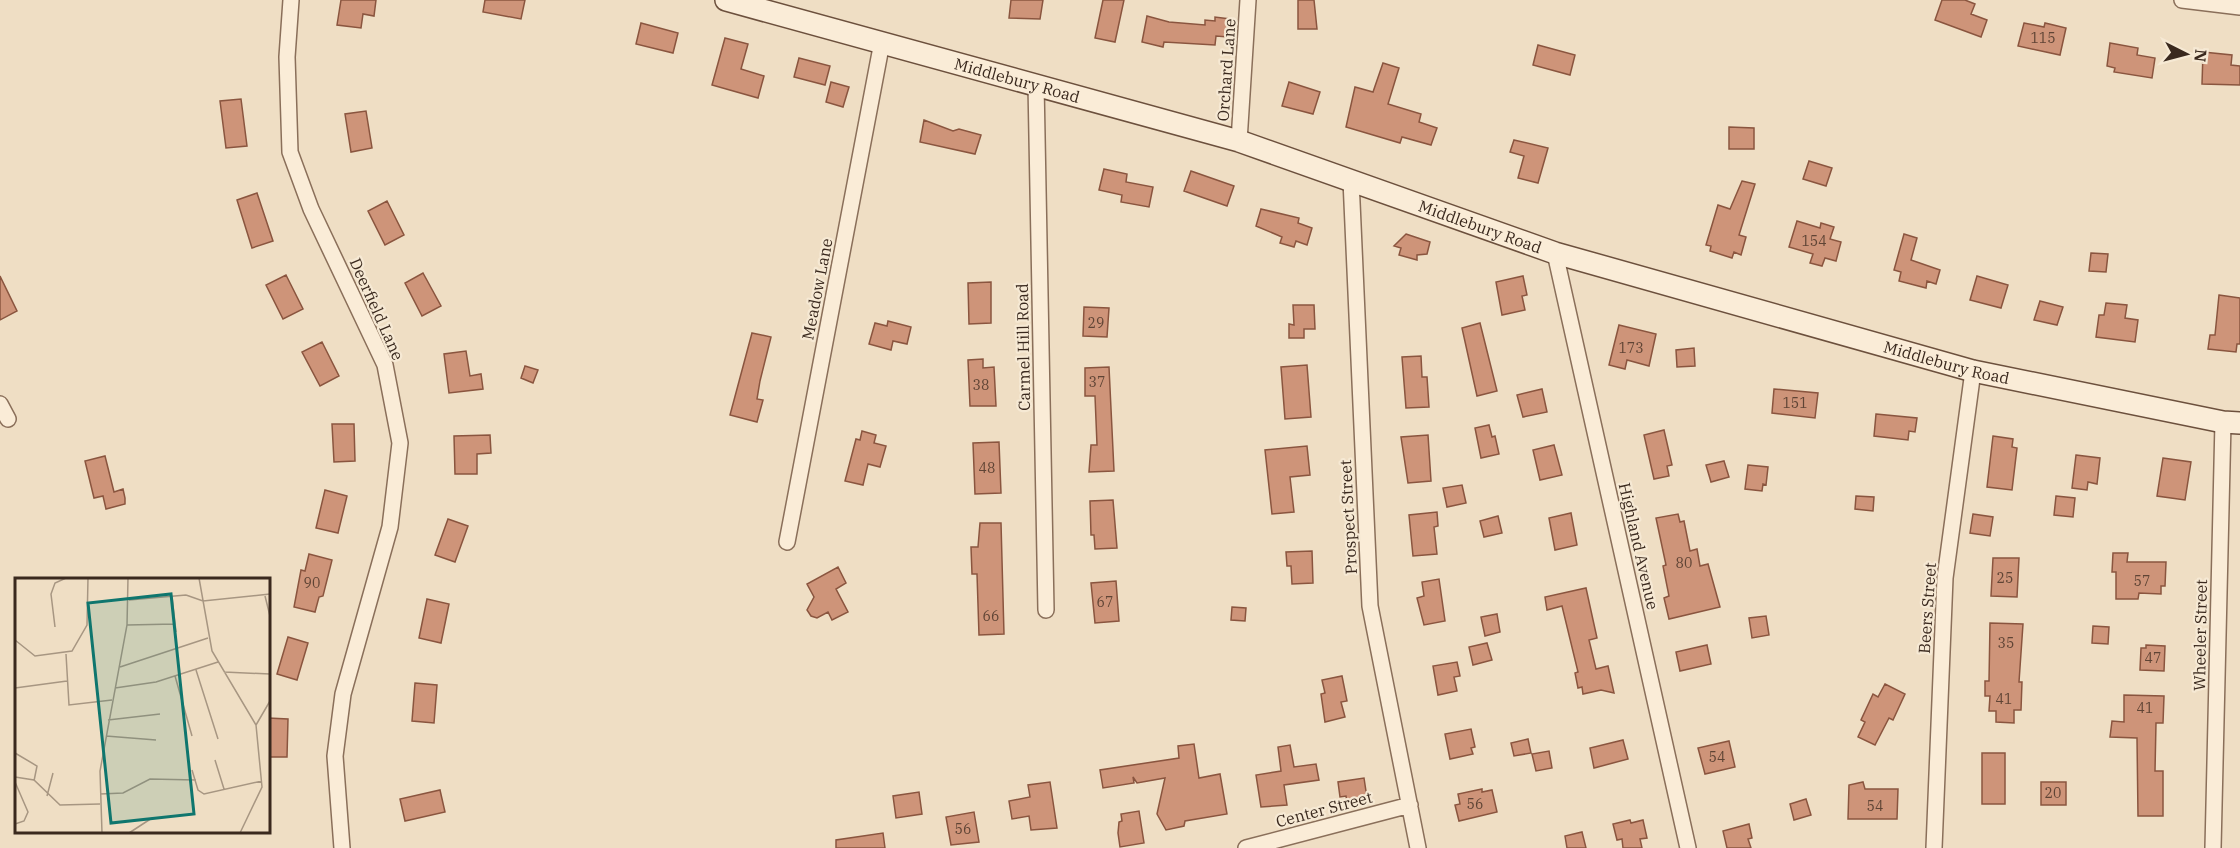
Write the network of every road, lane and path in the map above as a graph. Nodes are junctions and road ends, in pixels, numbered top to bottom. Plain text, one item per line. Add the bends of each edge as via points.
1 (291, 0) edge
2 (726, 0) edge
3 (1248, 0) edge
4 (2182, 0) edge
5 (2240, 7) edge
6 (882, 42) junction
7 (1036, 84) junction
8 (1239, 141) junction
9 (1351, 180) junction
10 (1556, 253) junction
11 (1973, 371) junction
12 (0, 404) edge
13 (8, 419) dead end
14 (2231, 422) edge
15 (787, 542) dead end
16 (1046, 610) dead end
17 (1410, 805) junction
18 (342, 848) edge
19 (1246, 848) edge
20 (1418, 848) edge
21 (1688, 848) edge
22 (1934, 848) edge
23 (2213, 848) edge

1 - 18 street, Deerfield Lane via 287,57 290,152 311,209 385,365 400,443 390,527 343,694 335,756
2 - 6 street, Middlebury Road
3 - 8 street, Orchard Lane
4 - 5 street
6 - 7 street, Middlebury Road
6 - 15 street, Meadow Lane
7 - 8 street, Middlebury Road
7 - 16 street, Carmel Hill Road
8 - 9 street, Middlebury Road
9 - 10 street, Middlebury Road
9 - 17 street, Prospect Street via 1370,606
10 - 11 street, Middlebury Road
10 - 21 street, Highland Avenue
11 - 14 street, Middlebury Road
11 - 22 street, Beers Street via 1945,578
12 - 13 street
14 - 23 street, Wheeler Street
17 - 19 street, Center Street
17 - 20 street, Prospect Street

